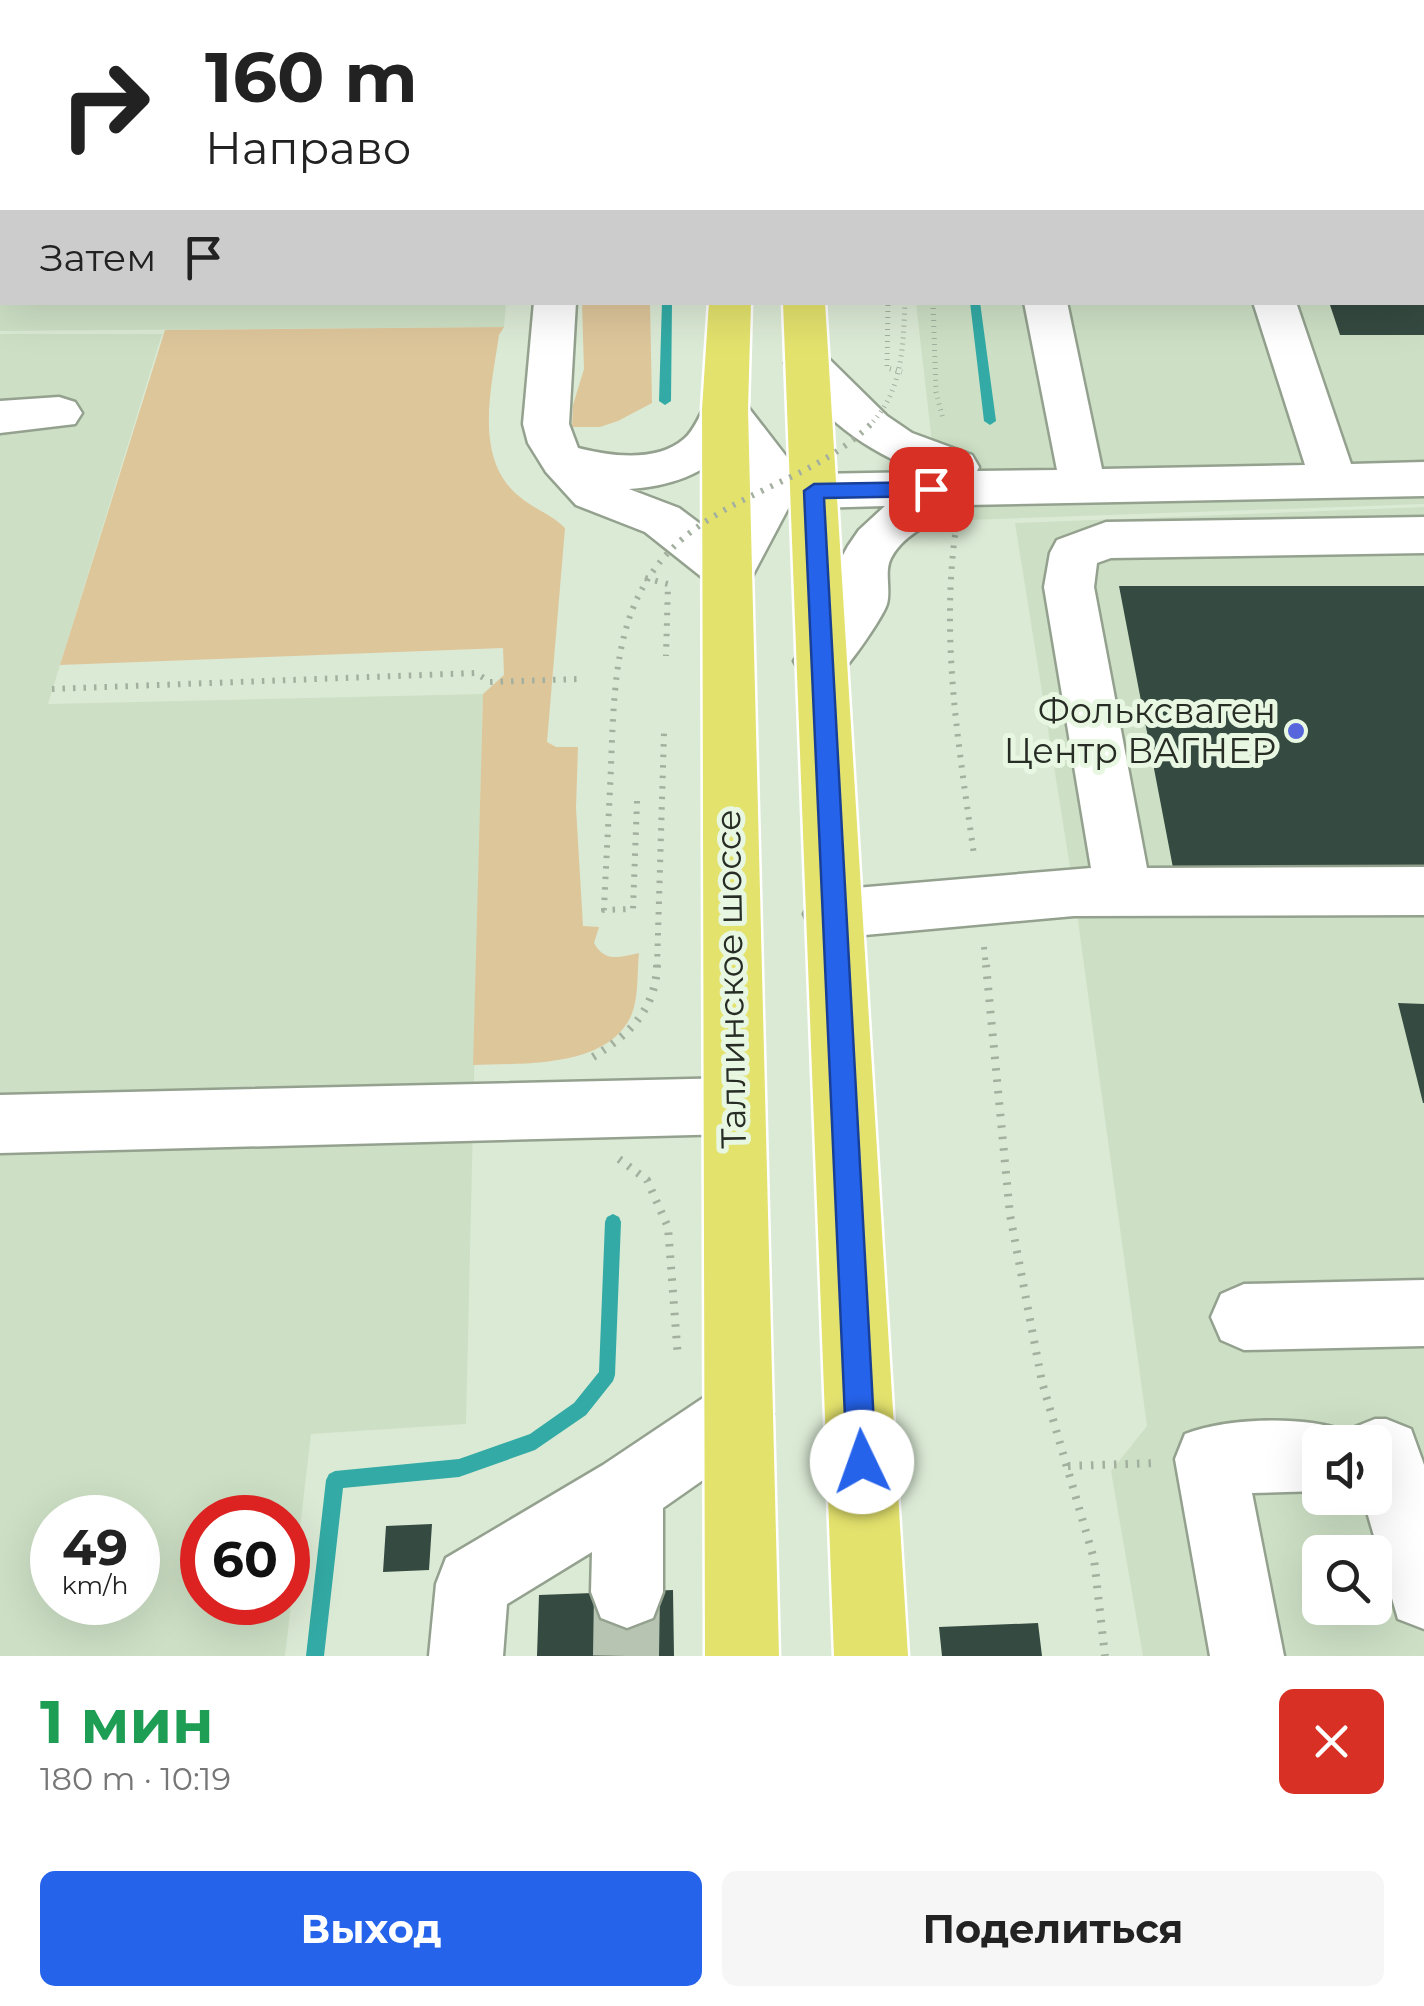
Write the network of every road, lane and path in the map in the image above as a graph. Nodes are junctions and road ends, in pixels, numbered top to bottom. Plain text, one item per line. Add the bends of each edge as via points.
1 (555, 305) edge
2 (730, 305) edge
3 (804, 305) edge
4 (888, 305) dead end
5 (905, 305) edge
6 (934, 305) edge
7 (1046, 305) edge
8 (1275, 305) edge
9 (807, 363) junction
10 (902, 372) junction
11 (725, 409) junction
12 (59, 413) dead end
13 (0, 417) edge
14 (562, 460) junction
15 (1079, 468) junction
16 (954, 475) junction
17 (1318, 476) junction
18 (800, 479) junction
19 (1424, 479) edge
20 (1424, 535) edge
21 (1314, 537) junction
22 (730, 573) junction
23 (645, 578) junction
24 (666, 656) dead end
25 (820, 661) junction
26 (578, 679) dead end
27 (52, 689) dead end
28 (664, 734) dead end
29 (638, 801) dead end
30 (1424, 890) edge
31 (1122, 892) junction
32 (982, 898) junction
33 (832, 914) junction
34 (585, 1061) dead end
35 (732, 1106) junction
36 (0, 1124) edge
37 (601, 1154) dead end
38 (1424, 1313) edge
39 (1244, 1317) dead end
40 (680, 1371) dead end
41 (739, 1414) junction
42 (1302, 1456) edge
43 (1210, 1459) junction
44 (1068, 1466) junction
45 (628, 1490) junction
46 (1392, 1500) edge
47 (627, 1592) tunnel mouth
48 (1424, 1593) edge
49 (466, 1656) edge
50 (742, 1656) edge
51 (871, 1656) edge
52 (1106, 1656) edge
53 (1247, 1656) edge

1 - 14 street via 546,424
2 - 11 main road, Таллинское шоссе
3 - 9 main road
4 - 10 path, bridge via 887,368
5 - 10 path, bridge
6 - 16 path via 935,397
7 - 15 street
8 - 17 street
9 - 16 street via 871,427
9 - 18 main road
10 - 23 path, bridge via 854,442 807,474 704,522
11 - 14 street via 701,450 651,471 612,473
11 - 18 street via 773,468
11 - 22 main road, Таллинское шоссе
12 - 13 street
14 - 22 street via 593,493 662,520
15 - 16 street
15 - 17 street
16 - 17 street
16 - 18 street
16 - 25 street via 876,542 865,559 862,603
16 - 32 path via 947,630
17 - 19 street
17 - 21 street
18 - 22 street via 774,491
18 - 25 main road
20 - 21 street
21 - 31 street via 1106,540 1074,553 1069,587
22 - 35 main road, Таллинское шоссе
23 - 24 path via 668,584
23 - 29 path, bridge via 617,656 604,910 633,910
25 - 33 main road
26 - 27 path via 490,682 476,673
28 - 34 path via 654,993 625,1038
30 - 31 street
31 - 32 street
32 - 33 street
32 - 44 path via 1010,1215 1042,1382
33 - 51 main road
35 - 36 street
35 - 41 main road, Таллинское шоссе
37 - 40 path via 647,1180 668,1226
38 - 39 street
41 - 45 street
41 - 50 main road, Таллинское шоссе
42 - 43 street
43 - 44 path
43 - 53 street
44 - 52 path via 1094,1560
45 - 47 street
45 - 49 street via 472,1584
46 - 48 street

